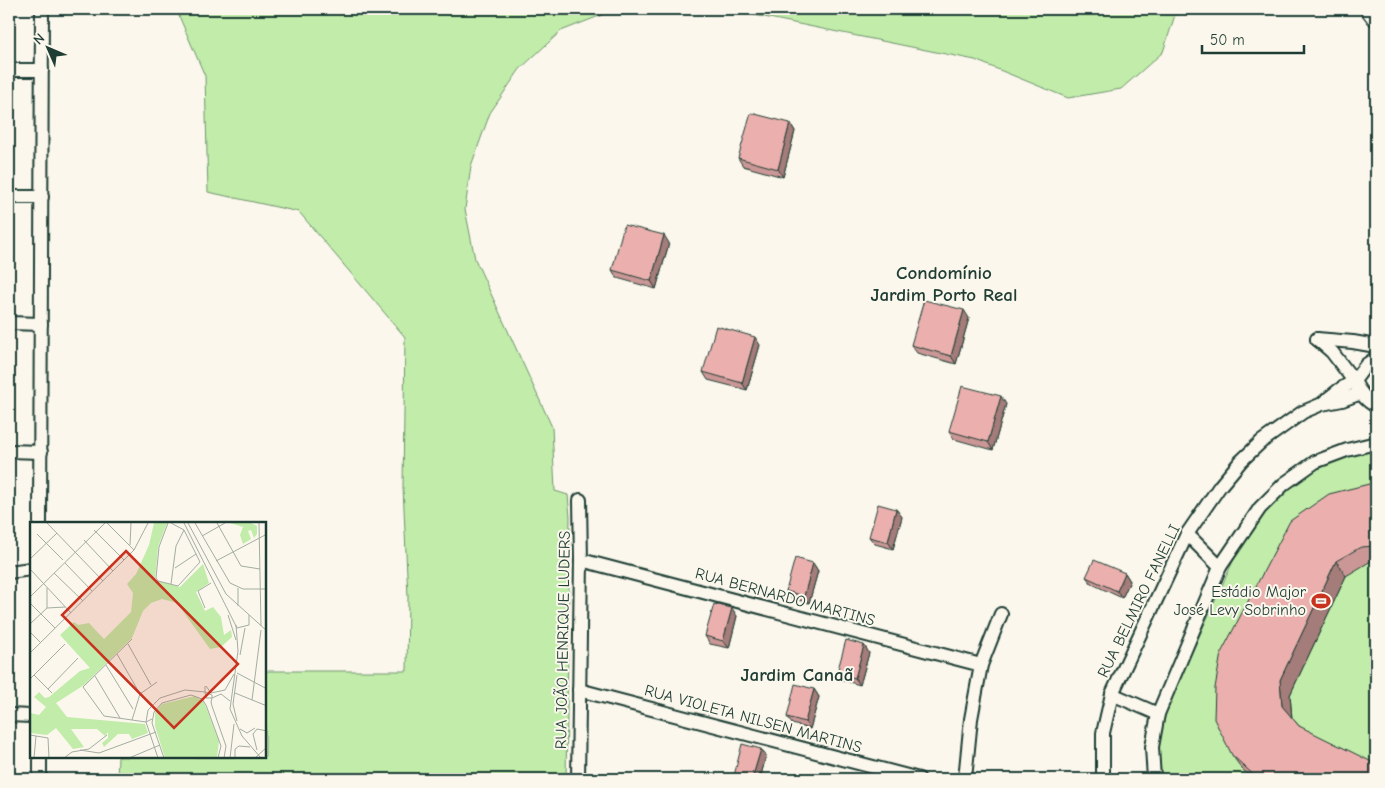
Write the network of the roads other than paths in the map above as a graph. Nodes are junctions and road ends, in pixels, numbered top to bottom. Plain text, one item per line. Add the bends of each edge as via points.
1 (42, 9) edge
2 (1370, 9) edge
3 (1376, 17) edge
4 (9, 70) edge
5 (42, 70) junction
6 (9, 197) edge
7 (42, 197) junction
8 (9, 323) edge
9 (41, 324) junction
10 (1376, 346) edge
11 (1376, 358) edge
12 (1354, 381) junction
13 (1361, 393) junction
14 (1322, 404) junction
15 (1376, 406) edge
16 (1376, 443) edge
17 (9, 451) edge
18 (41, 452) junction
19 (580, 500) dead end
20 (40, 522) edge
21 (1187, 534) junction
22 (582, 560) junction
23 (1220, 567) junction
24 (30, 569) edge
25 (10, 572) edge
26 (30, 578) edge
27 (1001, 614) dead end
28 (981, 665) junction
29 (579, 690) junction
30 (1112, 694) junction
31 (1158, 714) junction
32 (9, 715) edge
33 (30, 716) edge
34 (40, 758) edge
35 (40, 779) edge
36 (578, 779) edge
37 (919, 779) edge
38 (965, 779) edge
39 (1103, 779) edge
40 (1154, 779) edge

1 - 5 street
2 - 3 main road
4 - 5 street
5 - 7 street
6 - 7 street
7 - 9 street
8 - 9 street
9 - 18 street
10 - 12 street via 1316,339 1332,352
11 - 12 street, RUA BELMIRO FANELLI
12 - 13 street
12 - 14 street, RUA BELMIRO FANELLI
13 - 14 street, RUA BELMIRO FANELLI
13 - 15 street
14 - 21 street, RUA BELMIRO FANELLI via 1303,412 1261,442 1241,461
16 - 23 street via 1315,462 1284,484 1260,508
17 - 18 street
18 - 20 street
19 - 22 street, RUA JOÃO HENRIQUE LUDERS
21 - 23 street
21 - 30 street, RUA BELMIRO FANELLI
22 - 28 street, RUA BERNARDO MARTINS
22 - 29 street, RUA JOÃO HENRIQUE LUDERS
23 - 31 street
24 - 25 street
25 - 26 street
27 - 28 street
28 - 38 street via 971,718
29 - 36 street, RUA JOÃO HENRIQUE LUDERS
29 - 37 street, RUA VIOLETA NILSEN MARTINS
30 - 31 street
30 - 39 street, RUA BELMIRO FANELLI via 1103,733
31 - 40 street via 1152,747
32 - 33 street
34 - 35 street

